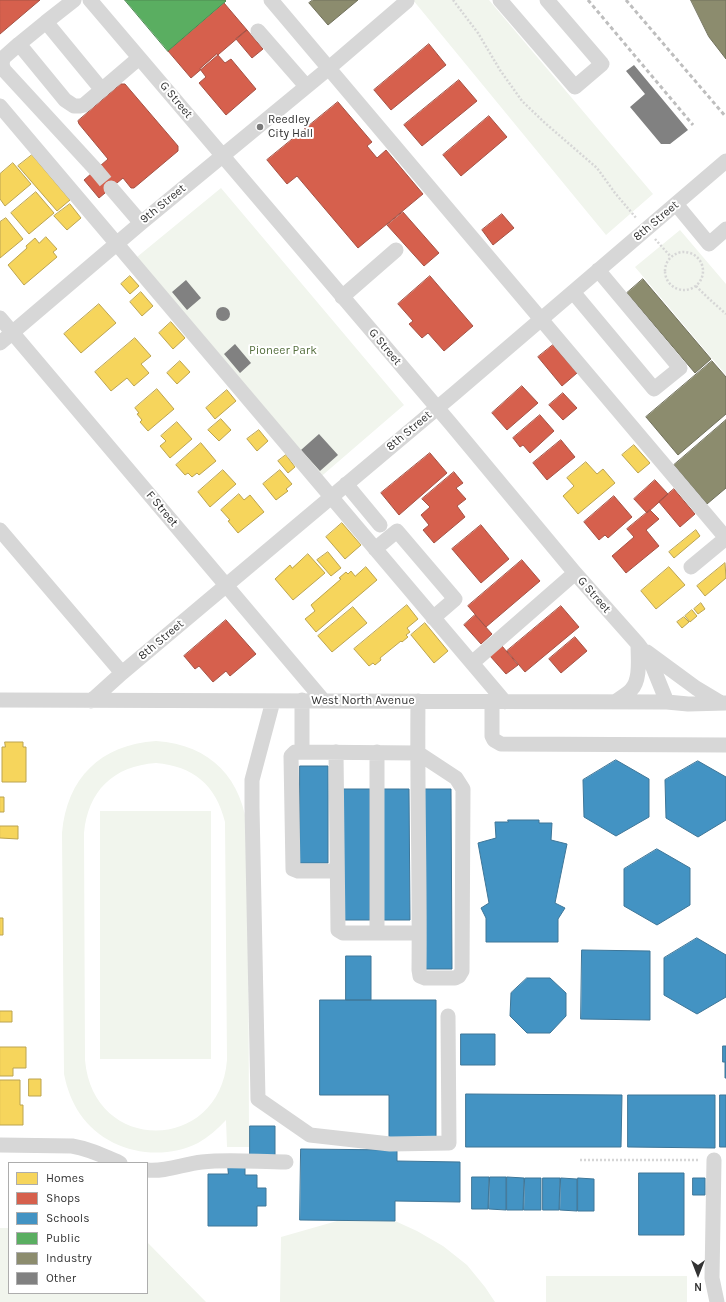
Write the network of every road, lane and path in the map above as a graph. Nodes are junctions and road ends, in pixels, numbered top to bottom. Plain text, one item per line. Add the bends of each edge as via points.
1 (74, 0) edge
2 (90, 0) edge
3 (272, 0) edge
4 (453, 0) edge
5 (500, 0) edge
6 (547, 0) edge
7 (407, 1) dead end
8 (46, 22) junction
9 (258, 31) dead end
10 (19, 44) junction
11 (140, 58) junction
12 (329, 68) junction
13 (306, 86) junction
14 (102, 90) junction
15 (0, 106) edge
16 (222, 156) junction
17 (726, 161) edge
18 (96, 170) tunnel mouth
19 (111, 188) tunnel mouth
20 (676, 204) junction
21 (141, 223) junction
22 (646, 229) junction
23 (726, 230) edge
24 (117, 243) junction
25 (396, 250) dead end
26 (671, 257) junction
27 (598, 270) junction
28 (696, 286) junction
29 (573, 292) junction
30 (342, 297) junction
31 (726, 314) edge
32 (0, 318) edge
33 (541, 318) junction
34 (12, 333) junction
35 (0, 343) edge
36 (436, 408) junction
37 (346, 484) junction
38 (331, 496) junction
39 (380, 525) dead end
40 (0, 530) edge
41 (376, 549) junction
42 (691, 567) dead end
43 (575, 573) junction
44 (226, 586) junction
45 (434, 618) junction
46 (638, 644) junction
47 (472, 663) junction
48 (122, 673) junction
49 (0, 700) edge
50 (302, 700) junction
51 (323, 700) junction
52 (91, 701) junction
53 (273, 701) junction
54 (418, 701) junction
55 (499, 702) junction
56 (615, 702) junction
57 (667, 702) junction
58 (724, 704) edge
59 (726, 745) edge
60 (302, 751) junction
61 (336, 752) junction
62 (377, 752) junction
63 (418, 753) junction
64 (337, 871) junction
65 (377, 933) junction
66 (419, 933) junction
67 (448, 1016) dead end
68 (0, 1146) edge
69 (580, 1160) dead end
70 (714, 1160) joint
71 (118, 1162) edge
72 (286, 1162) dead end
73 (148, 1170) edge
74 (717, 1302) edge

1 - 8 street
2 - 11 street, G Street
3 - 12 street
4 - 22 path via 478,33 522,101 597,168
5 - 6 street via 575,87 602,64
7 - 12 street, 9th Street
8 - 10 street
8 - 14 street
9 - 13 street
10 - 14 street via 70,104 84,105
10 - 18 street via 3,58 4,70
11 - 14 street
11 - 16 street, G Street
12 - 13 street, 9th Street
12 - 33 street
13 - 16 street, 9th Street
15 - 24 street
16 - 21 street, 9th Street
16 - 30 street, G Street
17 - 20 street, 8th Street
19 - 21 street
20 - 22 street, 8th Street
20 - 23 street via 709,244
21 - 24 street, 9th Street
22 - 26 path
22 - 27 street, 8th Street
24 - 34 street, 9th Street
24 - 38 street
25 - 30 street
26 - 28 path via 665,268 667,281 678,289
26 - 28 path via 676,253 688,252 698,258 702,264 703,276
27 - 29 street, 8th Street
27 - 29 street via 680,368 654,389
28 - 31 path
29 - 33 street, 8th Street
30 - 36 street, G Street
32 - 34 street, F Street
33 - 36 street, 8th Street
33 - 42 street via 726,538
34 - 35 street, 9th Street
34 - 44 street, F Street
36 - 37 street, 8th Street
36 - 43 street, G Street
37 - 38 street, 8th Street
37 - 39 street
38 - 41 street
38 - 44 street, 8th Street
40 - 48 street
41 - 45 street
41 - 45 street via 397,531 455,599
43 - 46 street, G Street
43 - 47 street
44 - 48 street, 8th Street
44 - 51 street, F Street
45 - 47 street
46 - 56 street via 635,683 632,690
46 - 57 street, G Street via 650,660
46 - 58 street via 696,688
47 - 55 street
48 - 52 street, 8th Street
49 - 52 street, West North Avenue
50 - 51 street, West North Avenue
50 - 53 street, West North Avenue
50 - 60 street
51 - 54 street, West North Avenue
52 - 53 street, West North Avenue
53 - 67 street via 252,780 258,1099 310,1135 390,1144 449,1142
54 - 55 street, West North Avenue
54 - 63 street
55 - 56 street, West North Avenue
55 - 59 street via 492,736 501,744
56 - 57 street, West North Avenue
57 - 58 street, West North Avenue
60 - 61 street
60 - 64 street via 291,756 293,869
61 - 62 street
61 - 64 street
62 - 63 street
62 - 65 street
63 - 66 street
63 - 66 street via 456,778 463,789 462,971 459,976 420,976
64 - 65 street via 338,930 342,933
65 - 66 street
68 - 71 street via 72,1146 90,1149
69 - 70 path
70 - 74 street via 712,1278
72 - 73 street via 206,1162 168,1170

